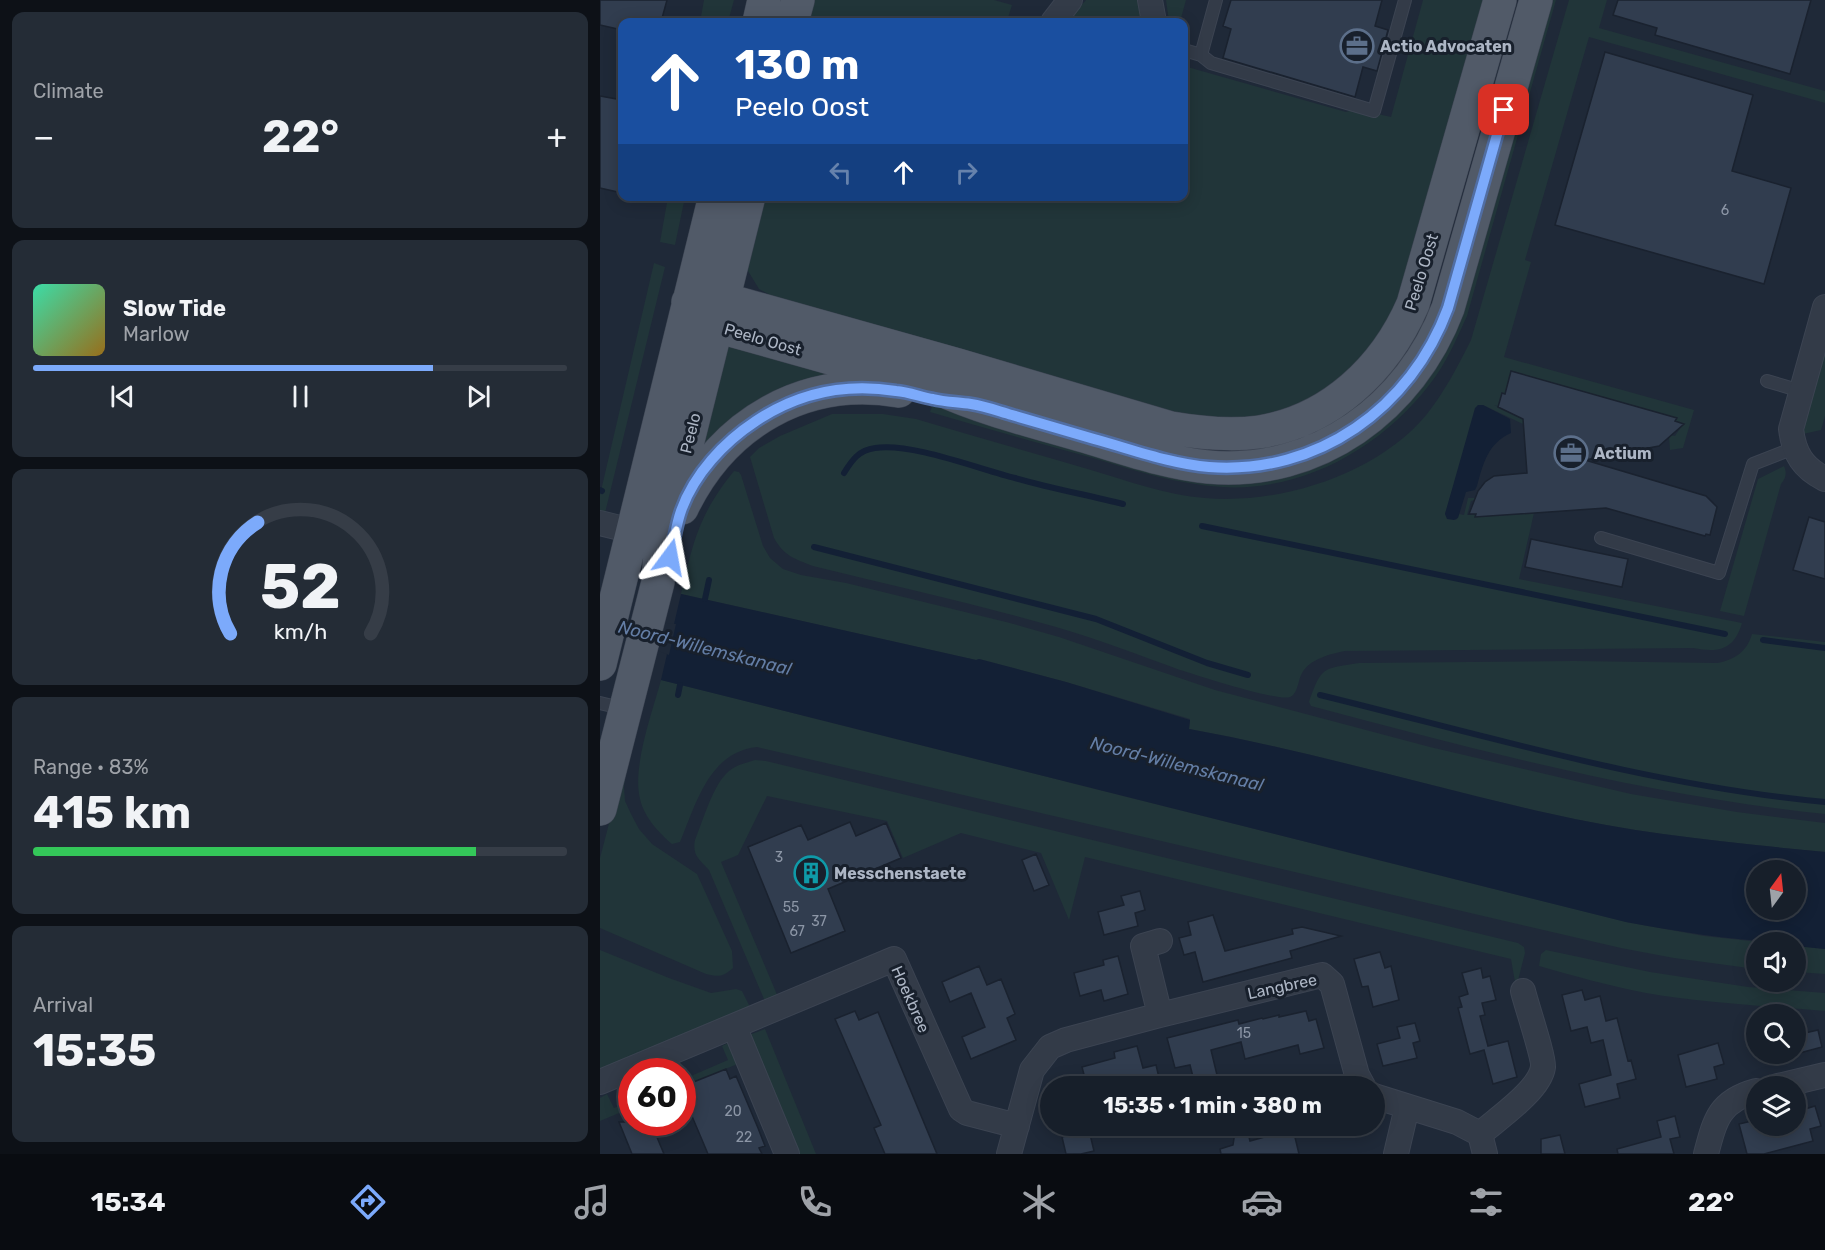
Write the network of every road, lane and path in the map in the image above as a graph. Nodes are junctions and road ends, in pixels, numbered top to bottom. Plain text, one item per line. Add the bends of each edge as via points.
1 (764, 0) edge
2 (798, 0) edge
3 (1070, 0) edge
4 (1150, 0) edge
5 (1216, 0) edge
6 (1405, 0) edge
7 (1500, 0) edge
8 (1536, 0) edge
9 (760, 18) edge
10 (793, 18) edge
11 (1056, 18) edge
12 (1153, 18) edge
13 (1188, 51) edge
14 (1201, 55) junction
15 (714, 201) edge
16 (748, 201) edge
17 (688, 302) junction
18 (1825, 307) edge
19 (720, 312) junction
20 (1767, 381) dead end
21 (1801, 391) junction
22 (972, 404) junction
23 (1794, 448) junction
24 (1825, 479) edge
25 (600, 523) edge
26 (633, 531) junction
27 (1602, 538) dead end
28 (658, 582) junction
29 (606, 638) edge
30 (613, 706) edge
31 (600, 809) edge
32 (1160, 941) dead end
33 (1523, 991) dead end
34 (1160, 1014) junction
35 (734, 1026) junction
36 (1825, 1075) edge
37 (1358, 1076) edge
38 (1806, 1079) edge
39 (600, 1082) edge
40 (1746, 1094) edge
41 (1385, 1100) edge
42 (1407, 1107) junction
43 (1017, 1126) junction
44 (1482, 1144) edge
45 (787, 1154) edge
46 (1009, 1154) edge
47 (1396, 1154) edge
48 (1706, 1154) edge

1 - 9 main road
2 - 10 main road
3 - 11 street
4 - 12 street
5 - 14 lane
6 - 14 lane via 1374,111 1211,63
7 - 19 main road, Peelo Oost via 1413,304 1403,327 1381,359 1350,391 1290,423 1236,434 1171,428 958,365
8 - 22 main road, Peelo Oost via 1439,331 1407,382 1359,427 1314,451 1287,459 1259,466 1208,467 1158,457
13 - 14 lane
15 - 17 main road, Peelo
16 - 19 main road, Peelo
17 - 19 main road, Peelo Oost
17 - 26 main road, Peelo
18 - 21 street
19 - 22 main road, Peelo Oost via 937,388
19 - 28 main road, Peelo via 660,553
20 - 21 lane
21 - 23 street via 1791,429
22 - 28 main road via 866,388 833,390 775,408 726,444 697,479 681,510 670,557
23 - 24 street via 1810,472
23 - 27 lane via 1753,465 1719,573
25 - 26 street
26 - 29 main road, Peelo
28 - 30 main road, Peelo via 645,633
30 - 31 main road, Peelo
32 - 34 street via 1143,946
33 - 44 street via 1543,1065 1539,1078
34 - 37 street, Langbree via 1322,975 1332,984
34 - 43 street, Langbree via 1050,1047 1032,1070
35 - 39 street, Hoekbree
35 - 43 street, Hoekbree via 894,959 956,1103 967,1113
35 - 45 street
36 - 38 street
40 - 48 street via 1725,1106
41 - 42 street
42 - 44 street via 1457,1122
42 - 47 street
43 - 46 street, Langbree

